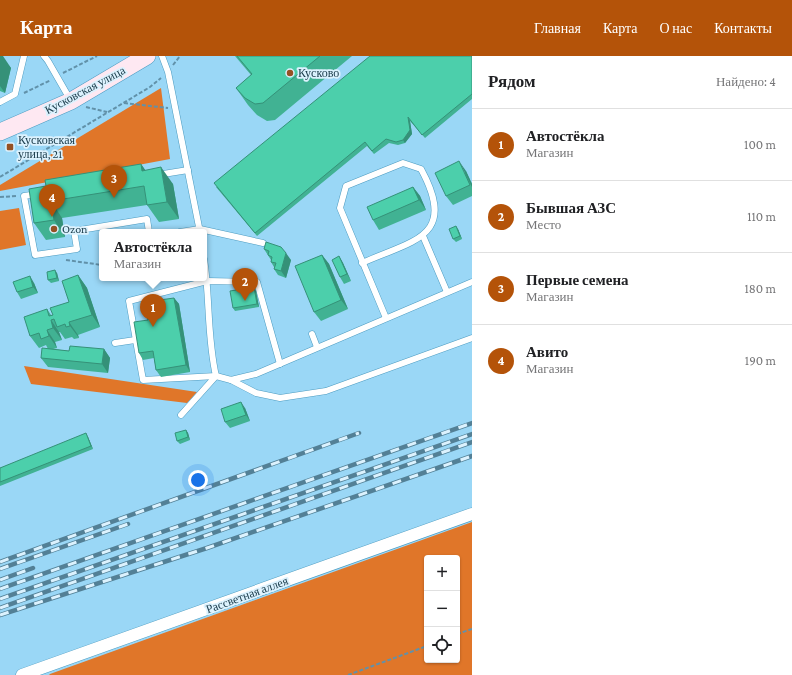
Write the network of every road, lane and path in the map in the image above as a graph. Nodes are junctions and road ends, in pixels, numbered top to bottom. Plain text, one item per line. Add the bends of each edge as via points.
1 (24, 56) edge
2 (44, 56) edge
3 (147, 56) edge
4 (162, 56) edge
5 (180, 56) edge
6 (168, 72) junction
7 (71, 101) junction
8 (0, 102) edge
9 (123, 103) junction
10 (168, 108) dead end
11 (1, 129) edge
12 (188, 170) junction
13 (0, 176) edge
14 (148, 176) edge
15 (47, 192) edge
16 (24, 196) junction
17 (0, 197) edge
18 (149, 229) edge
19 (200, 229) edge
20 (207, 231) edge
21 (423, 236) junction
22 (263, 243) dead end
23 (65, 259) dead end
24 (362, 263) junction
25 (99, 265) edge
26 (472, 278) edge
27 (207, 281) junction
28 (469, 283) edge
29 (447, 292) junction
30 (386, 318) junction
31 (312, 334) dead end
32 (472, 338) edge
33 (135, 340) junction
34 (115, 343) dead end
35 (317, 348) junction
36 (280, 364) junction
37 (216, 376) junction
38 (231, 380) junction
39 (181, 415) dead end
40 (472, 514) edge
41 (472, 629) edge
42 (460, 633) edge
43 (424, 647) edge
44 (22, 675) edge
45 (348, 675) edge

1 - 8 lane via 15,94
2 - 7 lane
3 - 7 street, Кусковская улица
4 - 6 lane
5 - 6 path
6 - 9 path via 150,87
6 - 12 lane
7 - 11 street, Кусковская улица
9 - 10 path
9 - 13 path
12 - 14 lane
12 - 19 lane
15 - 16 lane
16 - 17 path
16 - 18 lane via 35,255 77,249 74,231 147,219
20 - 22 lane
21 - 24 lane
21 - 24 lane via 432,224 436,210 432,190 421,169 403,163 346,186 340,208
21 - 29 lane
23 - 25 path
24 - 30 lane
26 - 28 lane
27 - 33 lane via 129,301
27 - 36 lane via 257,282
27 - 37 lane via 212,359
28 - 29 lane
29 - 30 lane
30 - 35 lane
31 - 35 lane
32 - 38 lane via 326,391 280,398 256,393
33 - 34 lane
33 - 37 lane via 143,380
35 - 36 lane
36 - 38 lane via 256,374
37 - 38 lane
37 - 39 lane
40 - 44 street, Рассветная аллея
41 - 42 path
43 - 45 path

